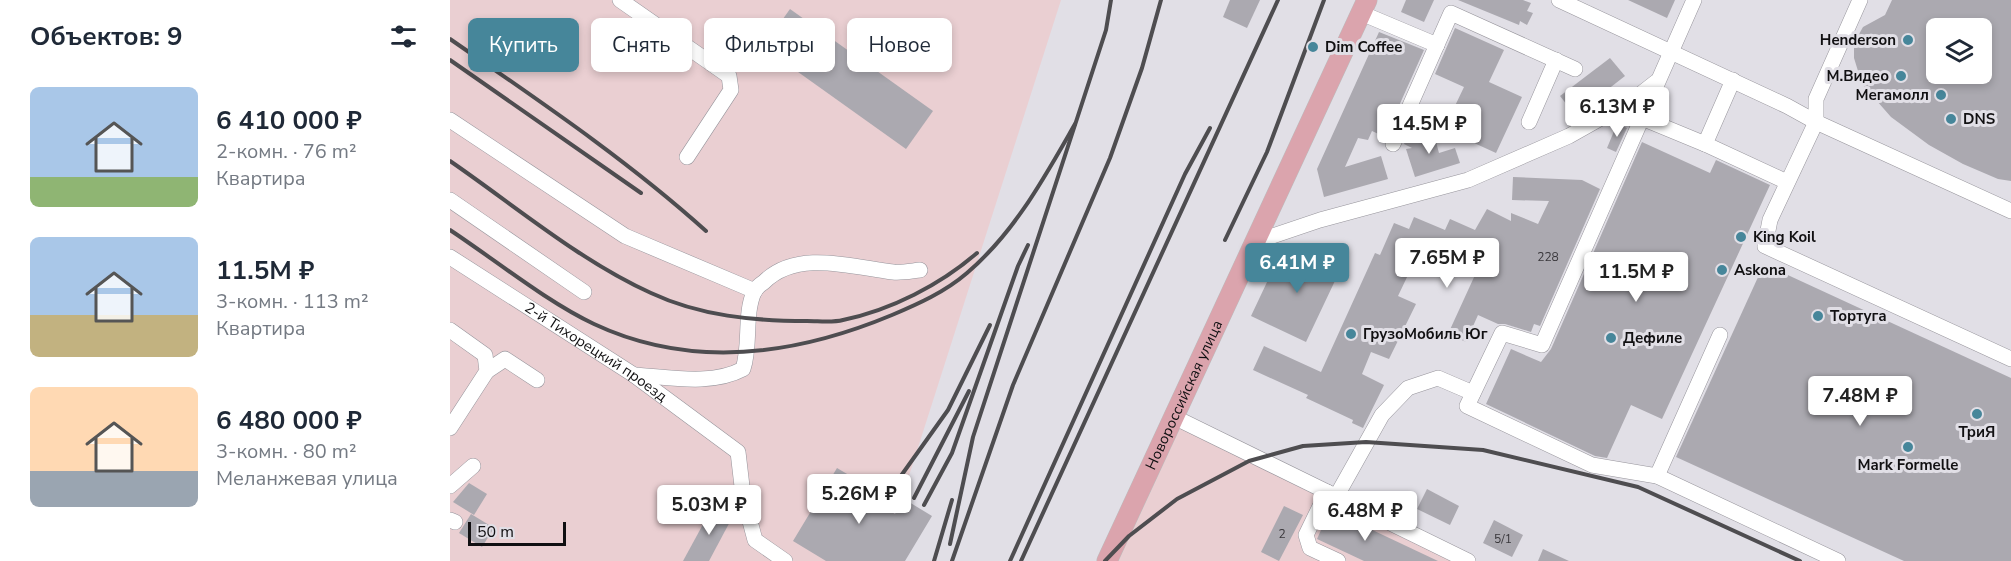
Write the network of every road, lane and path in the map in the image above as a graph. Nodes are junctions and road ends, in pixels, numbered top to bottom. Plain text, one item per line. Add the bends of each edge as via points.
1 (620, 0) edge
2 (1559, 0) edge
3 (1694, 0) edge
4 (1860, 0) edge
5 (1364, 6) edge
6 (1437, 45) junction
7 (1671, 52) junction
8 (1556, 60) junction
9 (1575, 69) dead end
10 (1659, 80) junction
11 (1733, 80) junction
12 (1642, 118) junction
13 (450, 120) edge
14 (1528, 122) dead end
15 (1816, 122) junction
16 (1393, 144) dead end
17 (1705, 144) junction
18 (687, 157) dead end
19 (1787, 182) junction
20 (450, 200) edge
21 (2011, 211) edge
22 (1255, 242) junction
23 (450, 257) edge
24 (920, 270) dead end
25 (584, 291) dead end
26 (755, 291) junction
27 (450, 330) edge
28 (1720, 335) dead end
29 (2011, 359) edge
30 (488, 371) junction
31 (634, 375) junction
32 (537, 380) dead end
33 (1473, 393) junction
34 (1174, 417) junction
35 (450, 428) edge
36 (472, 466) dead end
37 (1657, 476) junction
38 (450, 486) edge
39 (1332, 494) junction
40 (785, 561) edge
41 (1109, 561) edge
42 (1338, 561) edge
43 (1468, 561) edge
44 (1838, 561) edge

1 - 18 street via 729,76 731,90
2 - 7 street
3 - 7 street
4 - 15 street via 1816,99
5 - 6 street
5 - 22 main road, Новороссийская улица
6 - 8 street via 1450,13
6 - 16 street
7 - 10 street
7 - 11 street
8 - 9 street
8 - 14 street
10 - 12 street
10 - 22 street via 1633,100 1569,136 1468,180
11 - 15 street
11 - 17 street
12 - 17 street
12 - 33 street via 1542,345 1502,333
13 - 26 street via 625,236
15 - 19 street
15 - 21 street
17 - 19 street
19 - 29 street via 1770,220 1765,246
20 - 25 street
22 - 34 main road, Новороссийская улица
23 - 31 street, 2-й Тихорецкий проезд
24 - 26 street via 895,272 854,264 805,264 775,271
26 - 31 street via 743,369 732,375 699,379
27 - 30 street via 485,355
28 - 37 street
30 - 32 street via 505,359
30 - 35 street
31 - 40 street, 2-й Тихорецкий проезд via 738,452 743,495 755,540
33 - 37 street via 1467,406 1592,465
33 - 39 street via 1438,378 1408,388 1382,415
34 - 39 street
34 - 41 main road, Новороссийская улица
36 - 38 street
37 - 44 street
39 - 42 street via 1306,536 1310,548
39 - 43 street

